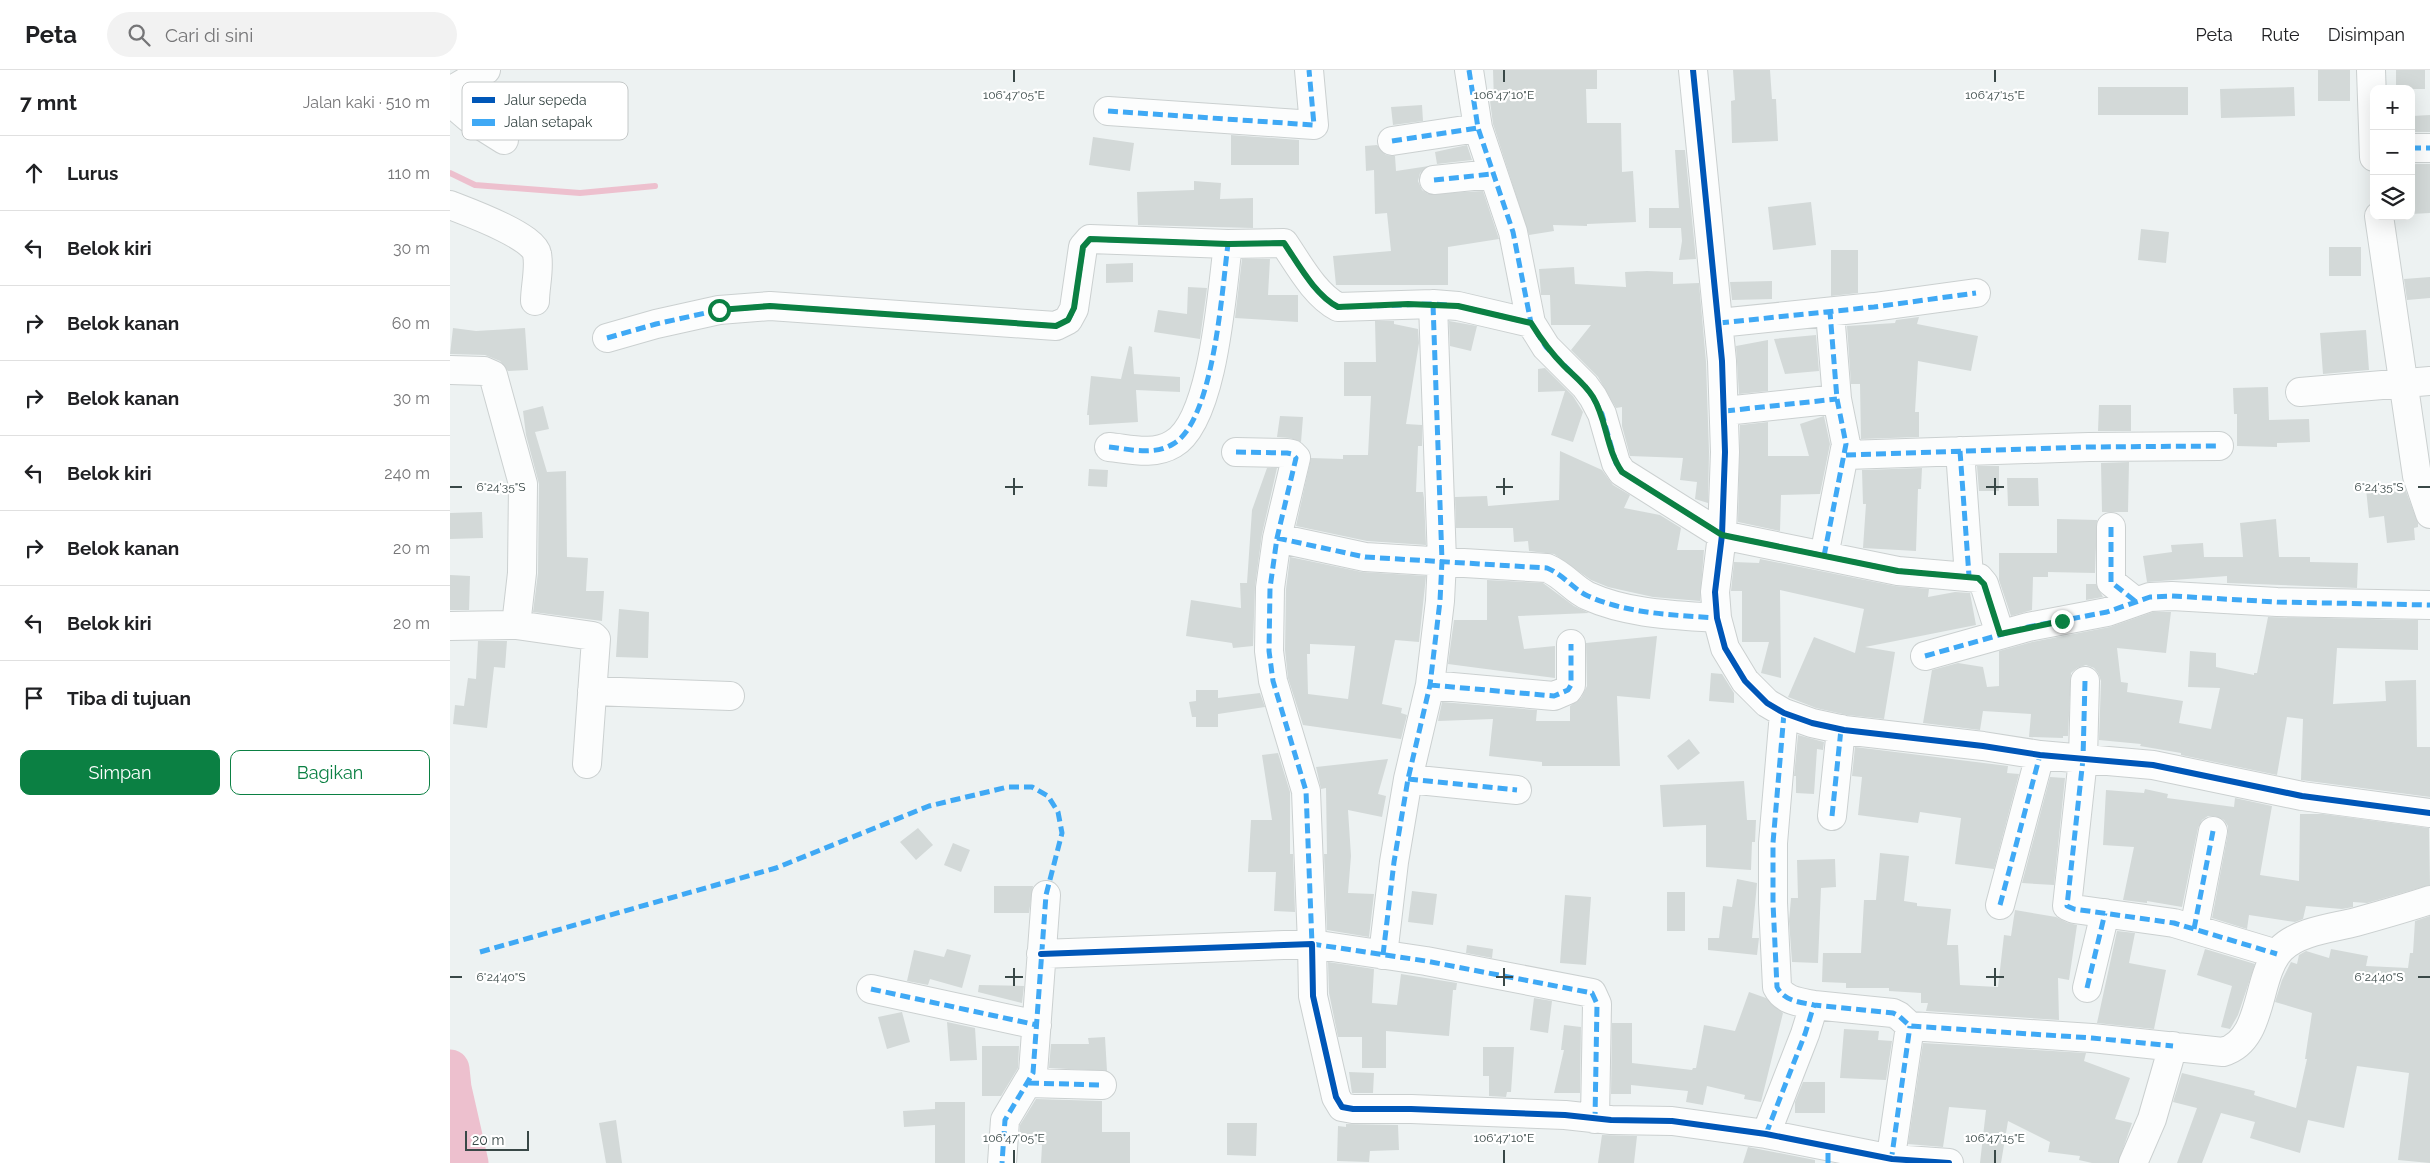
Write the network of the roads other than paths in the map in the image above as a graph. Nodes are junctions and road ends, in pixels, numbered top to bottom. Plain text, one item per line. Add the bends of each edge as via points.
1 (486, 70) edge
2 (1309, 70) edge
3 (1469, 70) edge
4 (1693, 70) edge
5 (2371, 70) edge
6 (463, 82) edge
7 (454, 87) edge
8 (462, 104) edge
9 (1108, 111) dead end
10 (1478, 128) junction
11 (2373, 130) edge
12 (1392, 141) dead end
13 (2415, 148) edge
14 (2430, 148) edge
15 (1492, 174) junction
16 (1434, 180) dead end
17 (450, 205) edge
18 (2380, 220) edge
19 (1228, 244) junction
20 (1976, 293) dead end
21 (535, 302) dead end
22 (1433, 304) junction
23 (1830, 312) junction
24 (1531, 323) junction
25 (1719, 323) junction
26 (607, 338) dead end
27 (450, 370) edge
28 (2430, 381) edge
29 (2402, 382) junction
30 (2300, 392) dead end
31 (1837, 399) junction
32 (1724, 411) junction
33 (2219, 446) dead end
34 (1110, 447) dead end
35 (1960, 451) junction
36 (1236, 452) dead end
37 (1846, 455) junction
38 (2430, 514) edge
39 (2111, 528) dead end
40 (1722, 535) junction
41 (1277, 538) junction
42 (1824, 556) junction
43 (1442, 561) junction
44 (1969, 576) junction
45 (2135, 601) junction
46 (2430, 604) edge
47 (1717, 618) junction
48 (516, 625) junction
49 (450, 626) edge
50 (2000, 634) junction
51 (1571, 644) dead end
52 (1925, 656) dead end
53 (2084, 681) dead end
54 (1430, 685) junction
55 (592, 691) junction
56 (730, 696) dead end
57 (1784, 713) junction
58 (1841, 729) junction
59 (2040, 754) junction
60 (2084, 759) junction
61 (587, 764) dead end
62 (1408, 779) junction
63 (1517, 790) dead end
64 (2430, 813) edge
65 (1832, 816) dead end
66 (2214, 831) dead end
67 (1046, 895) dead end
68 (2430, 900) edge
69 (2000, 905) dead end
70 (2105, 913) junction
71 (2194, 929) junction
72 (1312, 944) junction
73 (1041, 954) junction
74 (2277, 954) junction
75 (1383, 956) junction
76 (2087, 988) dead end
77 (871, 989) dead end
78 (1814, 1005) junction
79 (1037, 1025) junction
80 (1910, 1026) junction
81 (2173, 1046) junction
82 (1029, 1083) junction
83 (1102, 1085) dead end
84 (1595, 1119) junction
85 (1766, 1134) junction
86 (1828, 1155) edge
87 (1891, 1161) edge
88 (1002, 1163) edge
89 (1949, 1163) edge
90 (2134, 1163) edge

1 - 6 street
2 - 9 street via 1314,125
3 - 10 street
4 - 25 street
5 - 11 street
7 - 8 street
10 - 12 street
10 - 15 street
13 - 14 street
15 - 16 street
15 - 24 street via 1512,232
17 - 21 street via 526,240 533,247 537,254
18 - 29 street
19 - 22 street via 1284,243 1328,302 1338,307
19 - 26 street via 1090,239 1083,247 1074,308 1068,320 1056,326 770,306 719,310
19 - 34 street via 1214,349 1196,417 1185,433 1165,448 1153,452
20 - 23 street
22 - 24 street via 1458,306
22 - 43 street
23 - 25 street
23 - 31 street
24 - 40 street via 1546,347 1593,397 1622,472
25 - 32 street
27 - 48 street via 484,371 493,375 513,441 523,484 522,573
28 - 29 street
29 - 30 street
29 - 38 street via 2417,476
31 - 32 street
31 - 37 street via 1845,431
32 - 40 street
33 - 35 street
35 - 37 street
35 - 44 street
36 - 41 street via 1287,453 1296,458
37 - 42 street
39 - 45 street via 2111,582
40 - 42 street
40 - 47 street via 1715,592
41 - 43 street via 1365,557
41 - 72 street via 1269,606 1269,651 1273,682 1306,791
42 - 44 street via 1898,571
43 - 47 street via 1547,568 1561,574 1586,596 1614,605 1652,613
43 - 54 street
44 - 50 street via 1984,584
45 - 46 street via 2172,596 2277,602
45 - 50 street via 2108,612
47 - 57 street via 1724,648 1745,681 1767,703
48 - 49 street
48 - 55 street via 595,638
50 - 52 street
51 - 54 street via 1571,685 1568,690 1554,696
53 - 60 street
54 - 62 street
55 - 56 street
55 - 61 street
57 - 58 street via 1812,724
57 - 78 street via 1773,843 1777,987 1791,1000
58 - 59 street
58 - 65 street
59 - 60 street
59 - 69 street
60 - 64 street via 2153,765 2302,796
60 - 70 street via 2066,902 2069,908
62 - 63 street
62 - 75 street
66 - 71 street
67 - 73 street
68 - 74 street via 2315,932 2287,945
70 - 71 street
70 - 76 street
71 - 74 street
72 - 73 street
72 - 75 street
72 - 84 street via 1313,996 1336,1097 1342,1107 1353,1110 1565,1115
73 - 79 street
74 - 81 street via 2253,1018 2238,1045 2223,1052
75 - 84 street via 1592,993 1597,1004
77 - 79 street
78 - 80 street via 1893,1013
78 - 85 street
79 - 82 street via 1036,1056
80 - 81 street
80 - 87 street
81 - 90 street via 2152,1119
82 - 83 street
82 - 88 street via 1005,1120
84 - 85 street via 1672,1121
85 - 86 street
86 - 87 street
87 - 89 street

